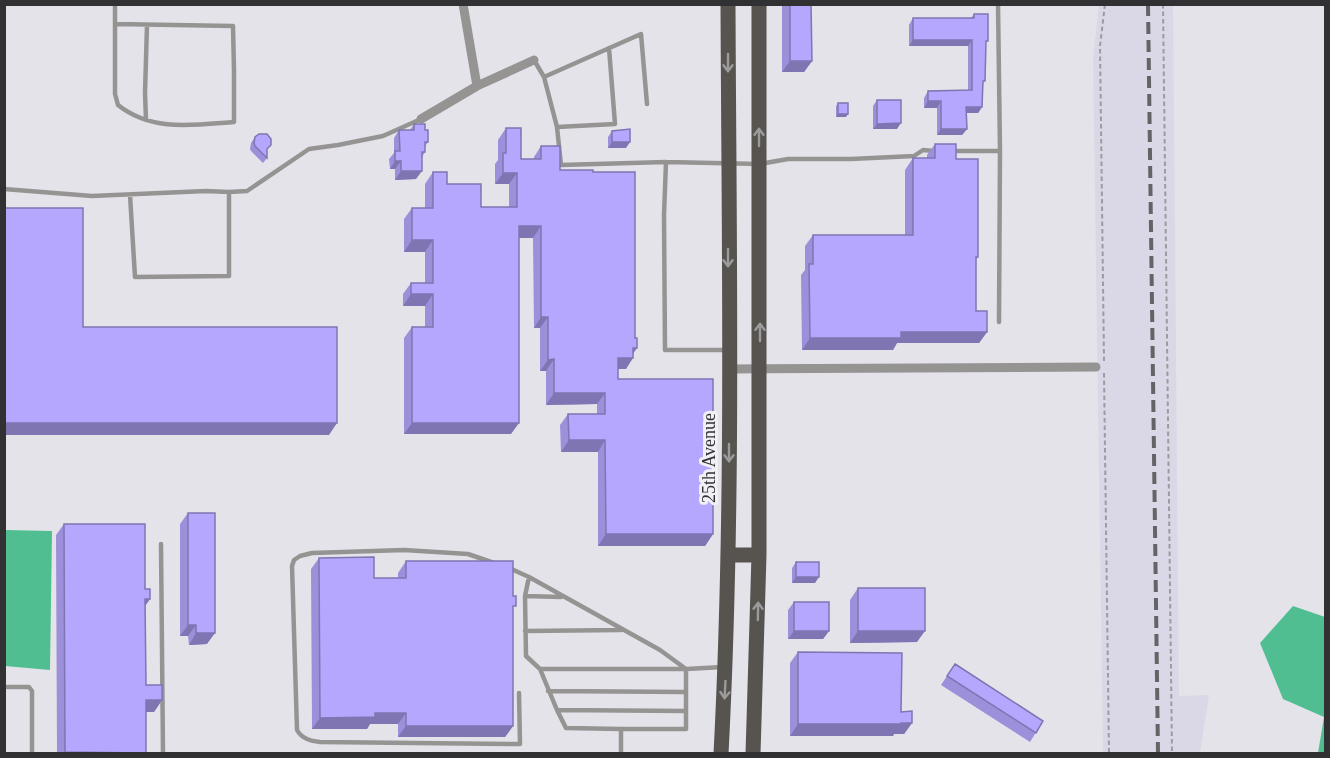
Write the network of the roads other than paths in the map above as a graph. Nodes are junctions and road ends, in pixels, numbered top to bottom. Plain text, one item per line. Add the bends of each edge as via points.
1 (115, 4) edge
2 (463, 4) edge
3 (728, 4) edge
4 (759, 4) edge
5 (998, 4) edge
6 (115, 24) junction
7 (147, 25) junction
8 (609, 48) junction
9 (534, 60) joint
10 (544, 77) junction
11 (477, 86) junction
12 (647, 104) dead end
13 (421, 119) joint
14 (147, 120) junction
15 (557, 127) junction
16 (1000, 151) junction
17 (666, 162) junction
18 (728, 163) junction
19 (759, 164) junction
20 (4, 189) edge
21 (229, 192) junction
22 (130, 195) junction
23 (999, 322) dead end
24 (729, 350) junction
25 (1096, 367) dead end
26 (760, 368) junction
27 (729, 369) junction
28 (161, 544) dead end
29 (728, 555) junction
30 (759, 555) junction
31 (529, 577) junction
32 (525, 596) junction
33 (564, 597) junction
34 (624, 630) junction
35 (525, 632) junction
36 (726, 667) junction
37 (540, 669) junction
38 (686, 669) junction
39 (4, 687) edge
40 (548, 691) junction
41 (686, 692) junction
42 (519, 693) dead end
43 (557, 710) junction
44 (686, 711) junction
45 (621, 729) junction
46 (32, 753) edge
47 (163, 753) edge
48 (621, 753) edge
49 (721, 753) edge
50 (753, 753) edge

1 - 6 lane
2 - 11 street
3 -> 18 main road, 25th Avenue
19 -> 4 main road
5 - 16 lane
6 - 7 lane
6 - 14 lane via 118,105
7 - 14 lane
7 - 14 lane via 232,26 234,122 177,126
8 - 10 lane
8 - 12 lane via 641,34
8 - 15 lane via 615,124
9 - 10 lane
9 - 11 street
10 - 15 lane
11 - 13 street
13 - 21 lane via 383,136 309,149 247,191
15 - 17 lane via 561,165
16 - 19 lane via 923,150 914,156 788,159
16 - 23 lane
17 - 18 lane
17 - 24 lane via 665,350
18 - 19 lane
18 -> 24 main road, 25th Avenue
26 -> 19 main road
20 - 22 lane
21 - 22 lane
21 - 22 lane via 228,276 135,277
24 - 27 main road, 25th Avenue
25 - 26 street
26 - 27 street
26 - 30 main road
27 -> 29 main road, 25th Avenue
28 - 47 lane
29 - 30 main road
29 - 36 main road, 25th Avenue
50 -> 30 main road
31 - 32 lane
31 - 33 lane
31 - 42 lane via 468,554 404,550 312,554 297,558 292,566 297,730 309,741 520,744
32 - 33 lane
32 - 35 lane
33 - 34 lane
34 - 35 lane
34 - 38 lane
35 - 37 lane via 526,656
36 - 38 lane
36 -> 49 main road, 25th Avenue
37 - 38 lane
37 - 40 lane
38 - 41 lane
39 - 46 lane via 29,687 32,691
40 - 41 lane
40 - 43 lane
41 - 44 lane
43 - 44 lane
43 - 45 lane via 566,728
44 - 45 lane via 686,729
45 - 48 lane

